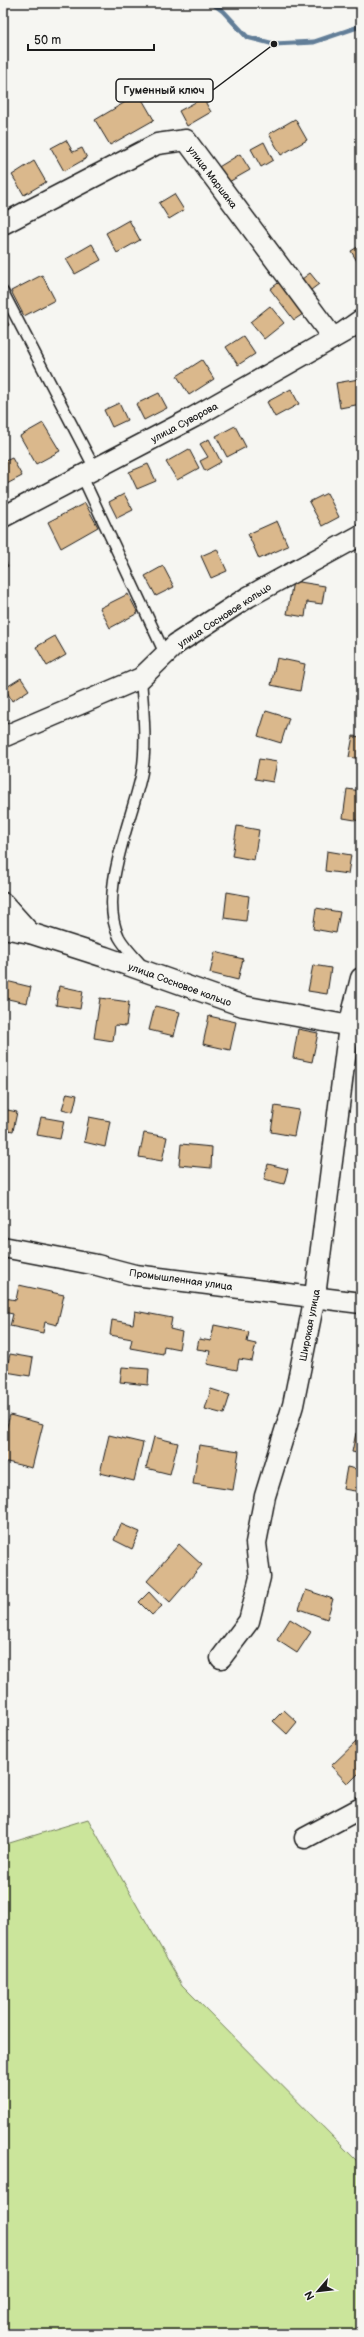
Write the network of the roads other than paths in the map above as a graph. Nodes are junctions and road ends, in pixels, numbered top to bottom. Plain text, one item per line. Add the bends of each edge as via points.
1 (3, 224) edge
2 (3, 292) edge
3 (361, 320) edge
4 (346, 334) edge
5 (88, 472) junction
6 (3, 517) edge
7 (361, 535) edge
8 (165, 654) junction
9 (141, 678) junction
10 (3, 737) edge
11 (3, 903) edge
12 (3, 928) edge
13 (30, 933) junction
14 (148, 972) junction
15 (361, 978) edge
16 (355, 1027) edge
17 (3, 1247) edge
18 (315, 1296) junction
19 (361, 1303) edge
20 (221, 1658) dead end
21 (361, 1808) edge
22 (305, 1838) dead end

1 - 4 street, улица Маршака via 157,144 186,140
2 - 5 lane
3 - 4 street, улица Суворова
4 - 5 street, улица Суворова
5 - 6 street, улица Суворова
5 - 8 lane
7 - 8 street, улица Сосновое кольцо via 248,597 176,644
8 - 9 street, улица Сосновое кольцо
9 - 10 street, улица Сосновое кольцо
9 - 14 lane via 144,715 142,770 112,888 112,916 119,938
11 - 13 street
12 - 13 street, улица Сосновое кольцо
13 - 14 street, улица Сосновое кольцо
14 - 16 street, улица Сосновое кольцо via 243,1006
15 - 16 street, Широкая улица
16 - 18 street, Широкая улица
17 - 18 street, Промышленная улица via 98,1265 135,1275
18 - 19 street, Промышленная улица
18 - 20 street, Широкая улица via 293,1405 265,1496 256,1543 260,1577 249,1621
21 - 22 street

